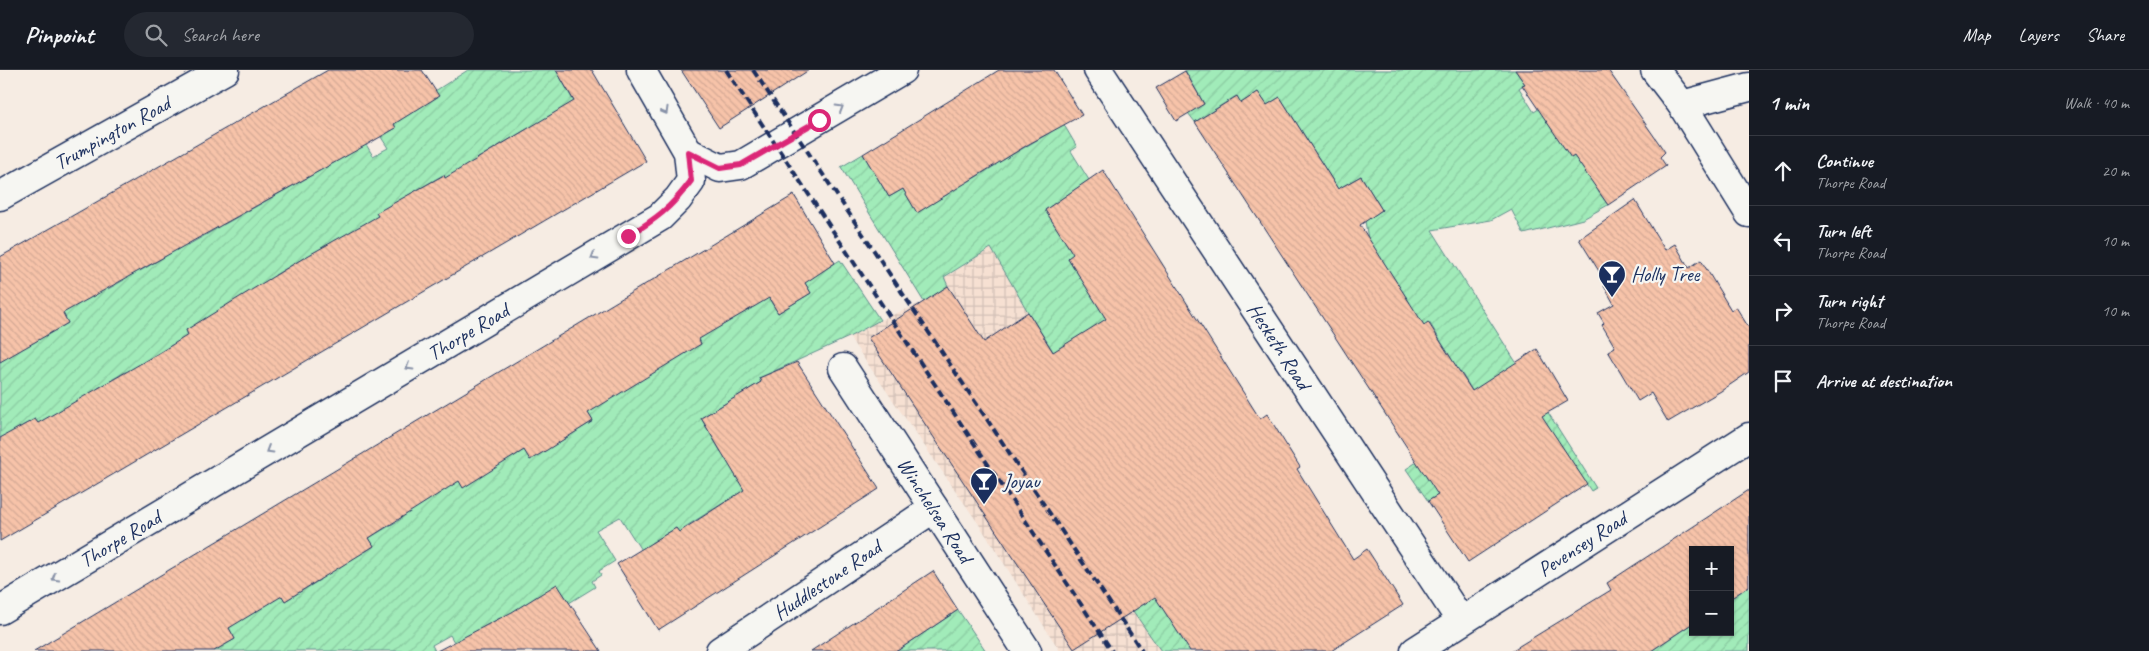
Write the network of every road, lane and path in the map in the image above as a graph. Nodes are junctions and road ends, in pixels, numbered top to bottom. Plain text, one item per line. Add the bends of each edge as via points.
1 (225, 70) edge
2 (641, 70) edge
3 (902, 70) edge
4 (1098, 70) edge
5 (1654, 70) edge
6 (1749, 87) edge
7 (1682, 105) junction
8 (688, 152) junction
9 (0, 196) edge
10 (1749, 213) edge
11 (843, 368) dead end
12 (1749, 437) edge
13 (934, 508) junction
14 (0, 610) edge
15 (1461, 621) junction
16 (720, 651) edge
17 (1027, 651) edge
18 (1415, 651) edge

1 - 9 street, Trumpington Road
2 -> 8 street
8 -> 3 street via 720,168 741,165
4 - 15 street, Hesketh Road
5 - 7 street
6 - 7 street
7 - 10 street
8 -> 14 street, Thorpe Road via 691,181 660,217
11 - 13 street, Winchelsea Road
12 - 15 street, Pevensey Road
13 - 16 street, Huddlestone Road
13 - 17 street, Winchelsea Road
15 - 18 street, Pevensey Road

